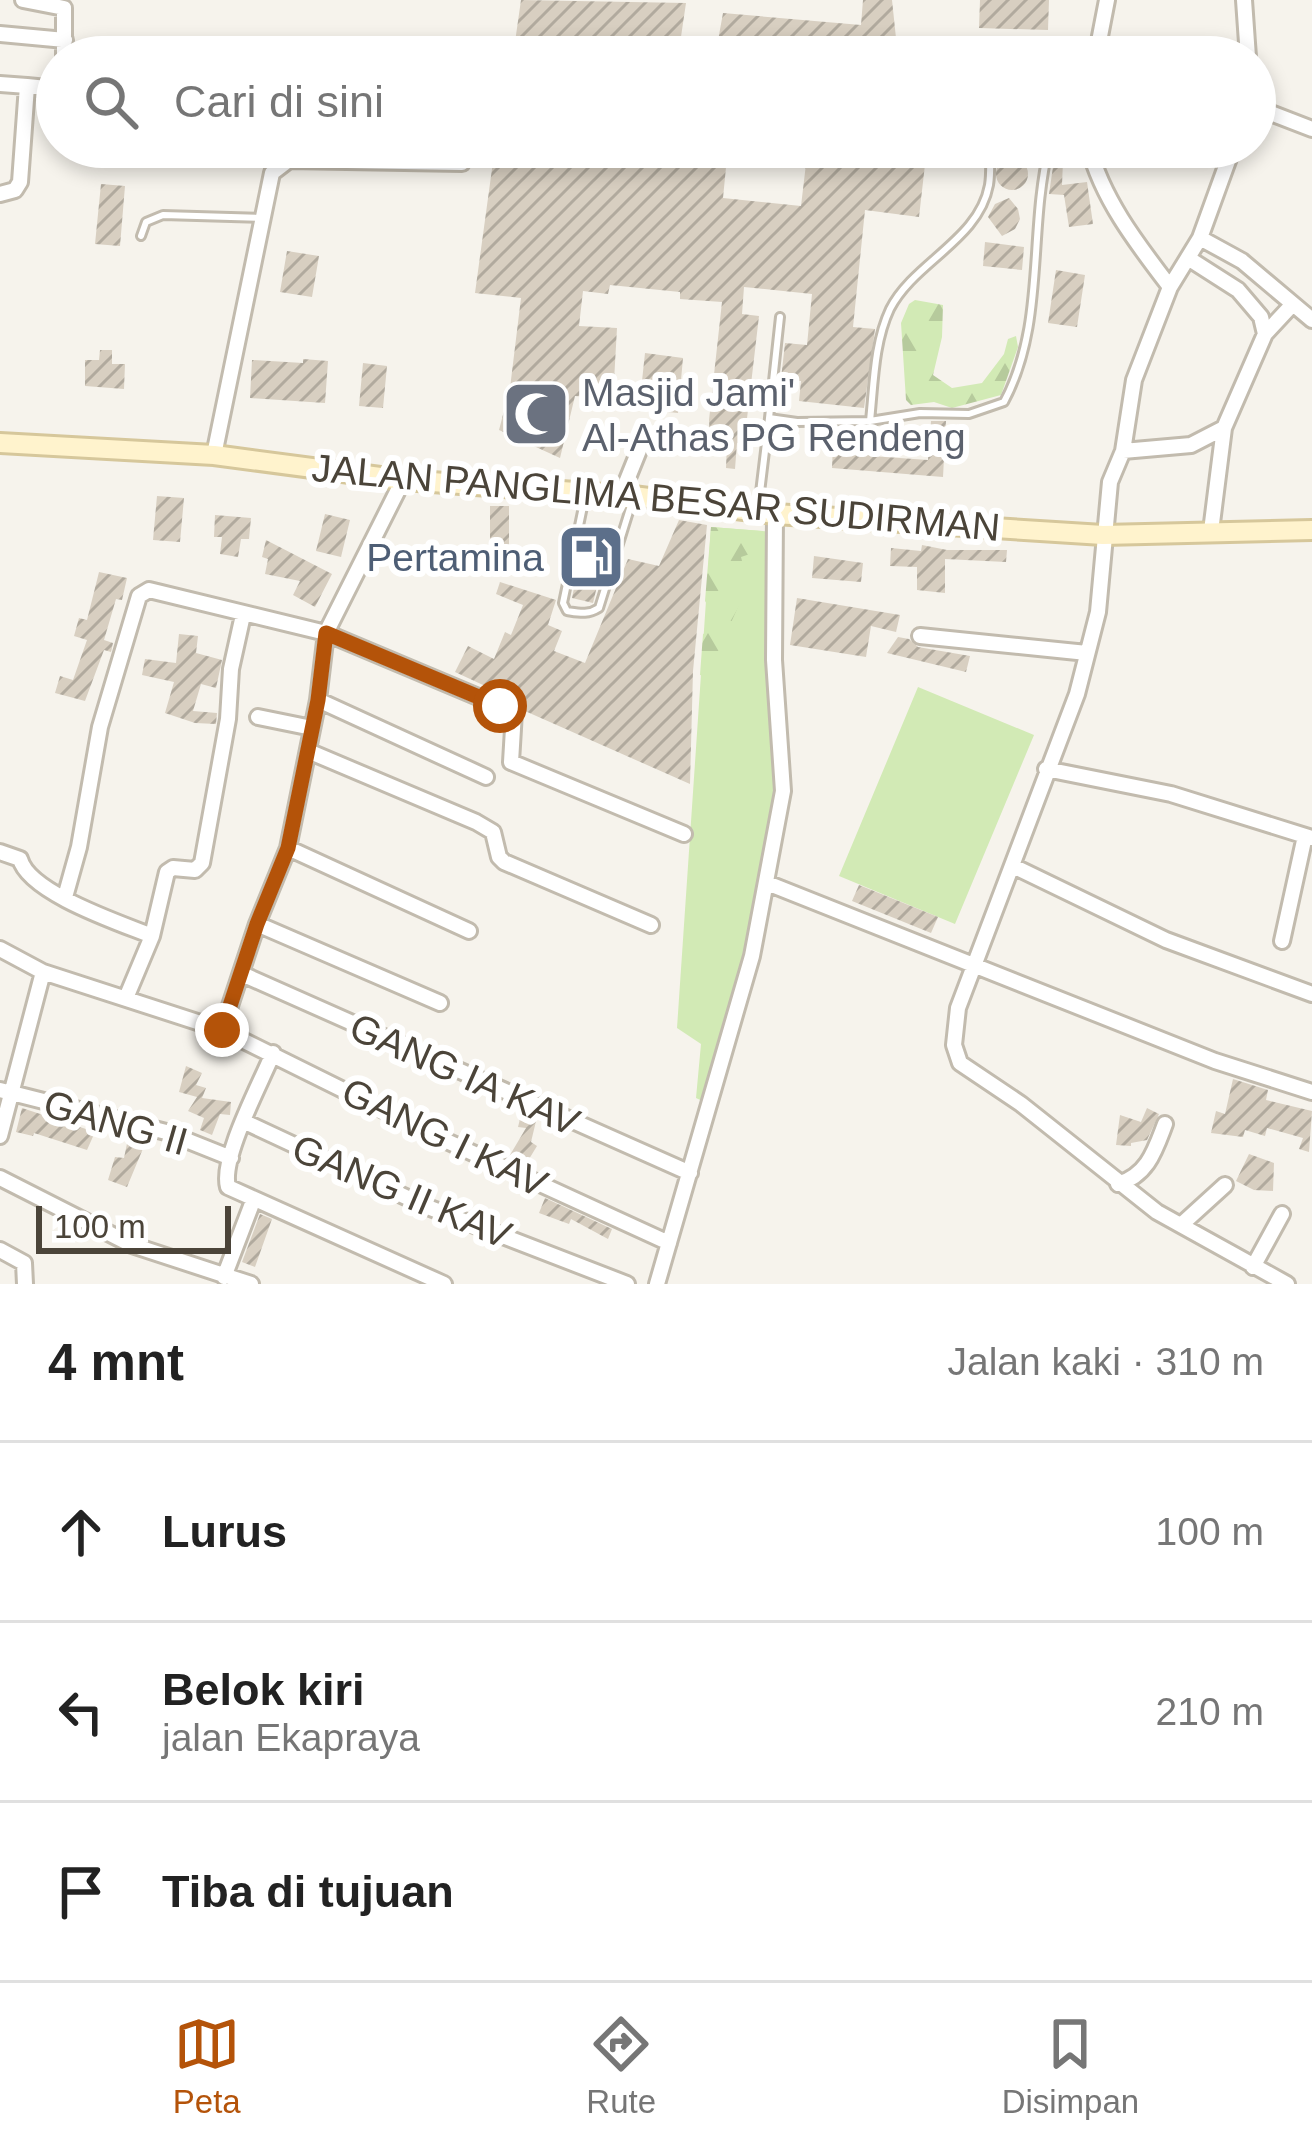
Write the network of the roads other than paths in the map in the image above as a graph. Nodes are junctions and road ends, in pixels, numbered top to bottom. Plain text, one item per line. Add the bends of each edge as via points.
1 (23, 0) edge
2 (1107, 0) edge
3 (1226, 0) edge
4 (1244, 2) edge
5 (0, 34) edge
6 (65, 36) edge
7 (1100, 36) edge
8 (1246, 36) edge
9 (36, 37) edge
10 (0, 84) edge
11 (27, 86) junction
12 (36, 87) edge
13 (1276, 115) edge
14 (1312, 128) edge
15 (279, 168) edge
16 (989, 168) edge
17 (1046, 168) edge
18 (1097, 168) edge
19 (1225, 168) edge
20 (0, 194) edge
21 (265, 218) junction
22 (140, 236) dead end
23 (1200, 238) junction
24 (1188, 258) junction
25 (1169, 287) junction
26 (1292, 305) junction
27 (780, 317) dead end
28 (1312, 320) edge
29 (1265, 334) junction
30 (769, 418) junction
31 (870, 421) junction
32 (1224, 428) junction
33 (644, 438) dead end
34 (0, 443) edge
35 (1123, 451) junction
36 (214, 455) junction
37 (403, 480) junction
38 (585, 493) junction
39 (627, 495) junction
40 (766, 513) junction
41 (1312, 530) edge
42 (1211, 531) junction
43 (1103, 535) junction
44 (243, 615) junction
45 (326, 633) junction
46 (920, 636) dead end
47 (1087, 652) junction
48 (318, 700) junction
49 (258, 717) dead end
50 (312, 728) junction
51 (308, 751) junction
52 (1046, 769) junction
53 (486, 777) dead end
54 (684, 833) dead end
55 (1308, 837) edge
56 (288, 848) junction
57 (0, 852) edge
58 (1013, 866) junction
59 (766, 884) junction
60 (65, 897) junction
61 (257, 924) junction
62 (651, 926) dead end
63 (469, 932) dead end
64 (152, 936) junction
65 (1282, 941) dead end
66 (0, 950) edge
67 (975, 968) junction
68 (43, 972) junction
69 (242, 974) junction
70 (1312, 994) edge
71 (126, 998) junction
72 (440, 1003) dead end
73 (222, 1030) junction
74 (273, 1053) junction
75 (7, 1092) edge
76 (1312, 1092) edge
77 (245, 1122) junction
78 (1165, 1124) dead end
79 (0, 1136) edge
80 (231, 1158) junction
81 (690, 1173) junction
82 (0, 1178) edge
83 (1118, 1184) junction
84 (1226, 1185) dead end
85 (253, 1201) junction
86 (1282, 1214) dead end
87 (1180, 1226) junction
88 (669, 1243) junction
89 (0, 1250) edge
90 (398, 1265) junction
91 (1253, 1267) junction
92 (224, 1277) junction
93 (25, 1284) edge
94 (251, 1284) edge
95 (390, 1284) edge
96 (444, 1284) edge
97 (627, 1284) edge
98 (657, 1284) edge
99 (1287, 1284) edge

1 - 6 street via 62,6
2 - 7 street
3 - 4 street
4 - 8 street
5 - 9 street
10 - 11 street
11 - 12 street
11 - 20 street via 20,182
13 - 14 street
15 - 21 street
16 - 31 lane via 981,206 891,307
17 - 31 lane via 1030,329 1004,402 969,414
18 - 25 street
19 - 23 street
21 - 22 lane via 163,215 146,222
21 - 36 street
23 - 24 street
23 - 26 street via 1242,261
24 - 25 street
24 - 29 street via 1238,290
25 - 35 street via 1134,380
26 - 28 street
26 - 29 street
27 - 30 lane
29 - 32 street
30 - 31 lane
30 - 40 lane
32 - 35 street via 1191,445
32 - 42 street
33 - 39 street
34 - 36 main road, JALAN PANGLIMA BESAR SUDIRMAN
35 - 43 street
36 - 37 main road, JALAN PANGLIMA BESAR SUDIRMAN
37 - 38 main road, JALAN PANGLIMA BESAR SUDIRMAN
37 - 45 street
38 - 39 main road, JALAN PANGLIMA BESAR SUDIRMAN
38 - 39 lane via 563,603 590,614 604,596
39 - 40 main road, JALAN PANGLIMA BESAR SUDIRMAN
40 - 43 main road, JALAN PANGLIMA BESAR SUDIRMAN
40 - 59 street via 783,791
41 - 42 main road, JALAN PANGLIMA BESAR SUDIRMAN
42 - 43 main road, JALAN PANGLIMA BESAR SUDIRMAN
43 - 47 street
44 - 45 street
44 - 60 street via 149,590 139,596 100,727
44 - 64 street via 202,863 167,872
45 - 48 street
45 - 54 street via 514,712 512,762
46 - 47 street
47 - 52 street
48 - 50 street
48 - 53 street
49 - 50 street
50 - 51 street
51 - 56 street
51 - 62 street via 476,822 493,832 504,862
52 - 55 street via 1171,794
52 - 58 street
55 - 65 street
56 - 61 street
56 - 63 street
57 - 60 street
58 - 67 street
58 - 70 street via 1166,940
59 - 67 street
59 - 81 street
60 - 64 street
61 - 69 street
61 - 72 street
64 - 71 street
66 - 68 street, GANG I KAV
67 - 76 street
67 - 83 street via 958,1008 960,1064
68 - 71 street, GANG I KAV
68 - 75 street
69 - 73 street
69 - 81 street, GANG IA KAV
71 - 73 street, GANG I KAV
73 - 74 street, GANG I KAV
74 - 77 street
74 - 88 street, GANG I KAV
75 - 79 street
75 - 80 street, GANG II via 166,1132
77 - 80 street
77 - 97 street, GANG II KAV via 425,1206
78 - 83 street via 1148,1164
80 - 85 street via 228,1187
81 - 88 street
82 - 92 street via 132,1245
83 - 87 street
84 - 87 street
85 - 90 street
85 - 92 street
86 - 91 street
87 - 91 street
88 - 98 street
89 - 93 street via 24,1263
90 - 95 street
90 - 96 street
91 - 99 street
92 - 94 street

